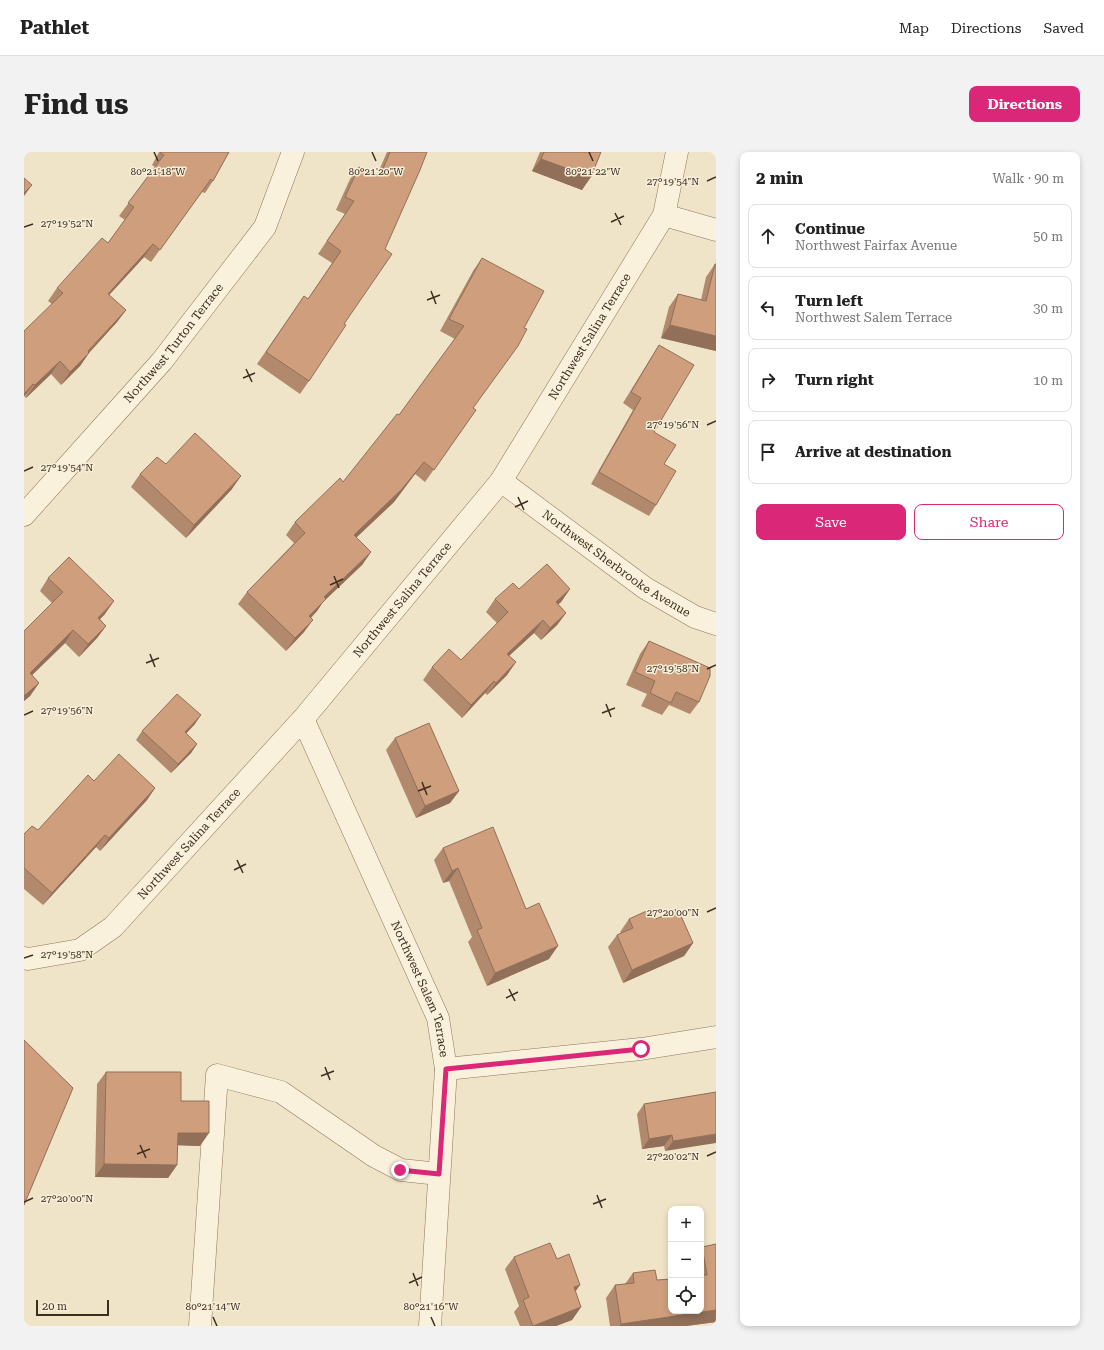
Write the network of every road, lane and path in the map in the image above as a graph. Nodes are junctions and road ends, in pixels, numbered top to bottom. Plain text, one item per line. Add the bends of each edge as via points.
1 (293, 152) edge
2 (677, 152) edge
3 (664, 215) junction
4 (716, 230) edge
5 (501, 480) junction
6 (24, 515) edge
7 (716, 624) edge
8 (303, 719) junction
9 (26, 958) edge
10 (716, 1037) edge
11 (446, 1069) junction
12 (439, 1174) junction
13 (200, 1326) edge
14 (430, 1326) edge

1 - 6 street, Northwest Turton Terrace via 265,227 162,361
2 - 3 street, Northwest Salina Terrace
3 - 4 street
3 - 5 street, Northwest Salina Terrace
5 - 7 street, Northwest Sherbrooke Avenue via 645,588 695,617
5 - 8 street, Northwest Salina Terrace
8 - 9 street, Northwest Salina Terrace via 113,928 80,950
8 - 11 street, Northwest Salem Terrace via 438,1018
10 - 11 street via 641,1049
11 - 12 street, Northwest Salem Terrace
12 - 13 street via 400,1170 374,1156 281,1092 217,1075
12 - 14 street, Northwest Salem Terrace

